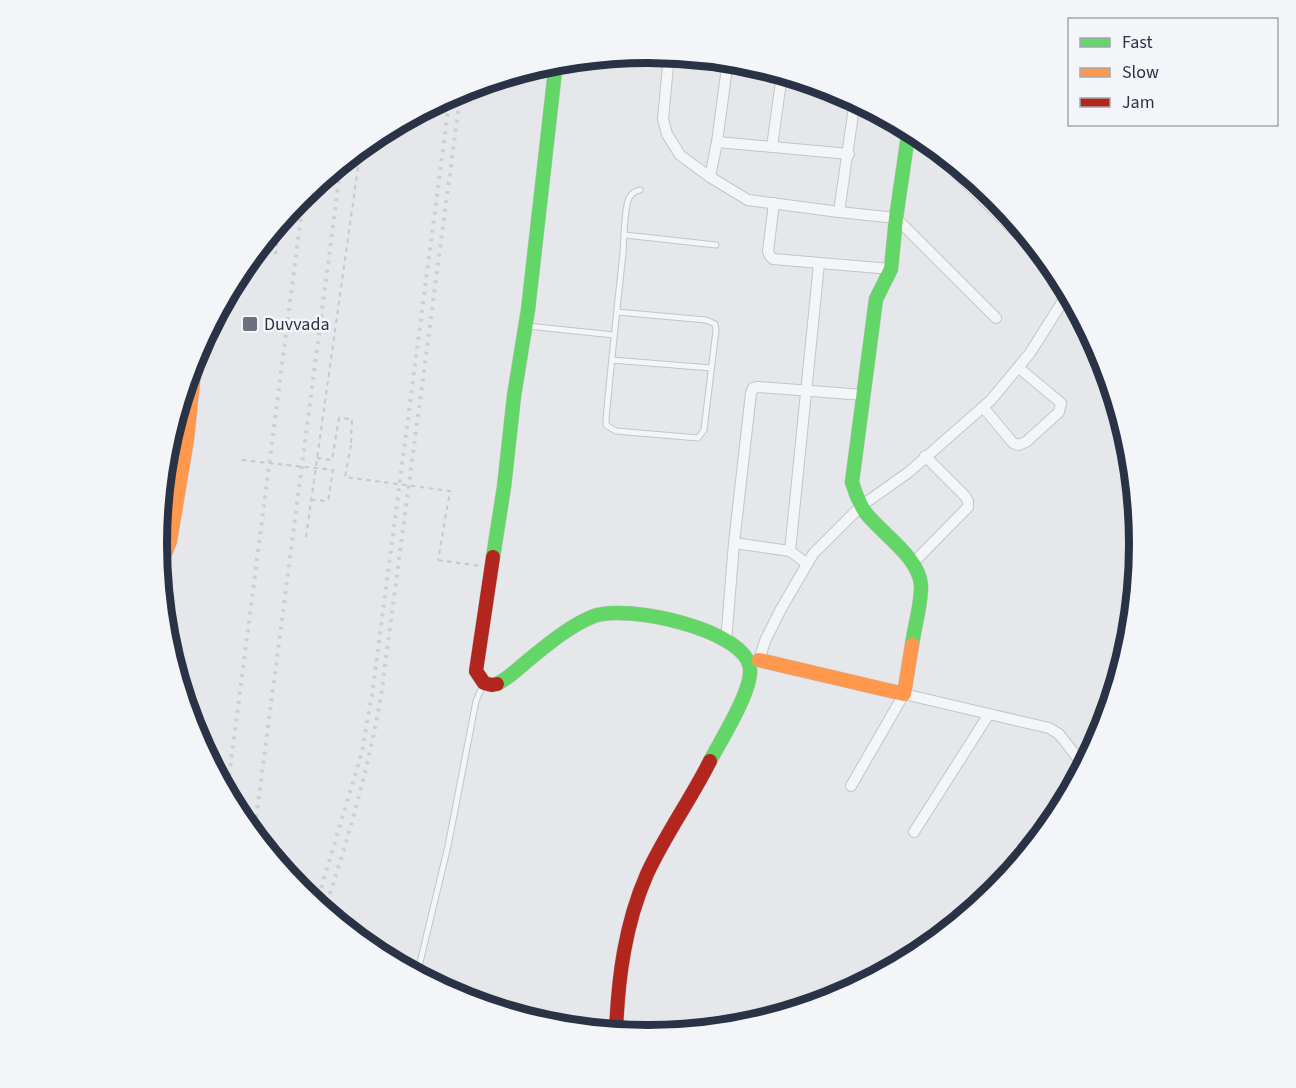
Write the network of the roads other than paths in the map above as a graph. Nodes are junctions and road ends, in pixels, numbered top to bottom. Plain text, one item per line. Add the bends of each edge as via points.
1 (668, 64) edge
2 (727, 70) edge
3 (555, 72) edge
4 (781, 82) edge
5 (854, 110) edge
6 (908, 139) edge
7 (717, 142) junction
8 (772, 147) junction
9 (849, 154) junction
10 (710, 177) junction
11 (640, 190) dead end
12 (774, 203) junction
13 (839, 212) junction
14 (896, 218) junction
15 (625, 235) junction
16 (716, 245) dead end
17 (819, 264) junction
18 (891, 269) junction
19 (1063, 301) edge
20 (617, 312) junction
21 (996, 318) dead end
22 (525, 326) junction
23 (614, 335) junction
24 (612, 360) junction
25 (711, 368) junction
26 (1019, 368) junction
27 (806, 392) junction
28 (192, 393) edge
29 (864, 395) junction
30 (983, 407) junction
31 (925, 456) junction
32 (861, 506) junction
33 (734, 543) junction
34 (167, 548) edge
35 (790, 551) junction
36 (806, 563) junction
37 (912, 564) junction
38 (726, 642) junction
39 (754, 661) junction
40 (484, 683) junction
41 (904, 694) junction
42 (989, 714) junction
43 (1078, 759) edge
44 (851, 786) dead end
45 (914, 832) dead end
46 (419, 967) edge
47 (616, 1024) edge

1 - 10 street via 663,119 667,134 680,155
2 - 7 street
3 - 22 street
4 - 8 street
5 - 9 street
6 - 14 street
7 - 8 street
7 - 10 street
8 - 9 street
9 - 13 street
10 - 12 street via 748,200
11 - 15 lane via 628,200
12 - 13 street
12 - 17 street via 770,256 780,261
13 - 14 street
14 - 18 street
14 - 21 street
15 - 16 lane
15 - 20 lane
17 - 18 street
17 - 27 street
18 - 29 street via 876,299
19 - 26 street
20 - 23 lane
20 - 25 lane via 711,321 716,330
22 - 23 lane
22 - 40 street via 476,663
23 - 24 lane
24 - 25 lane
24 - 25 lane via 606,425 616,431 692,439 704,430
26 - 30 street
26 - 30 street via 1061,403 1059,412 1018,445
27 - 29 street
27 - 33 street via 753,388
27 - 35 street
28 - 34 street
29 - 32 street via 852,482
30 - 31 street
31 - 32 street
31 - 37 street via 965,496 968,507
32 - 36 street
32 - 37 street
33 - 35 street
33 - 38 street
35 - 36 street
36 - 39 street
37 - 41 street via 921,586
38 - 39 street
38 - 40 street via 697,628 650,615 609,612 591,617 569,631 500,683
39 - 41 street
39 - 47 street via 740,702 649,872 636,904 618,986
40 - 46 lane via 476,701 448,846
41 - 42 street
41 - 44 street
42 - 43 street via 1049,728 1059,734
42 - 45 street

